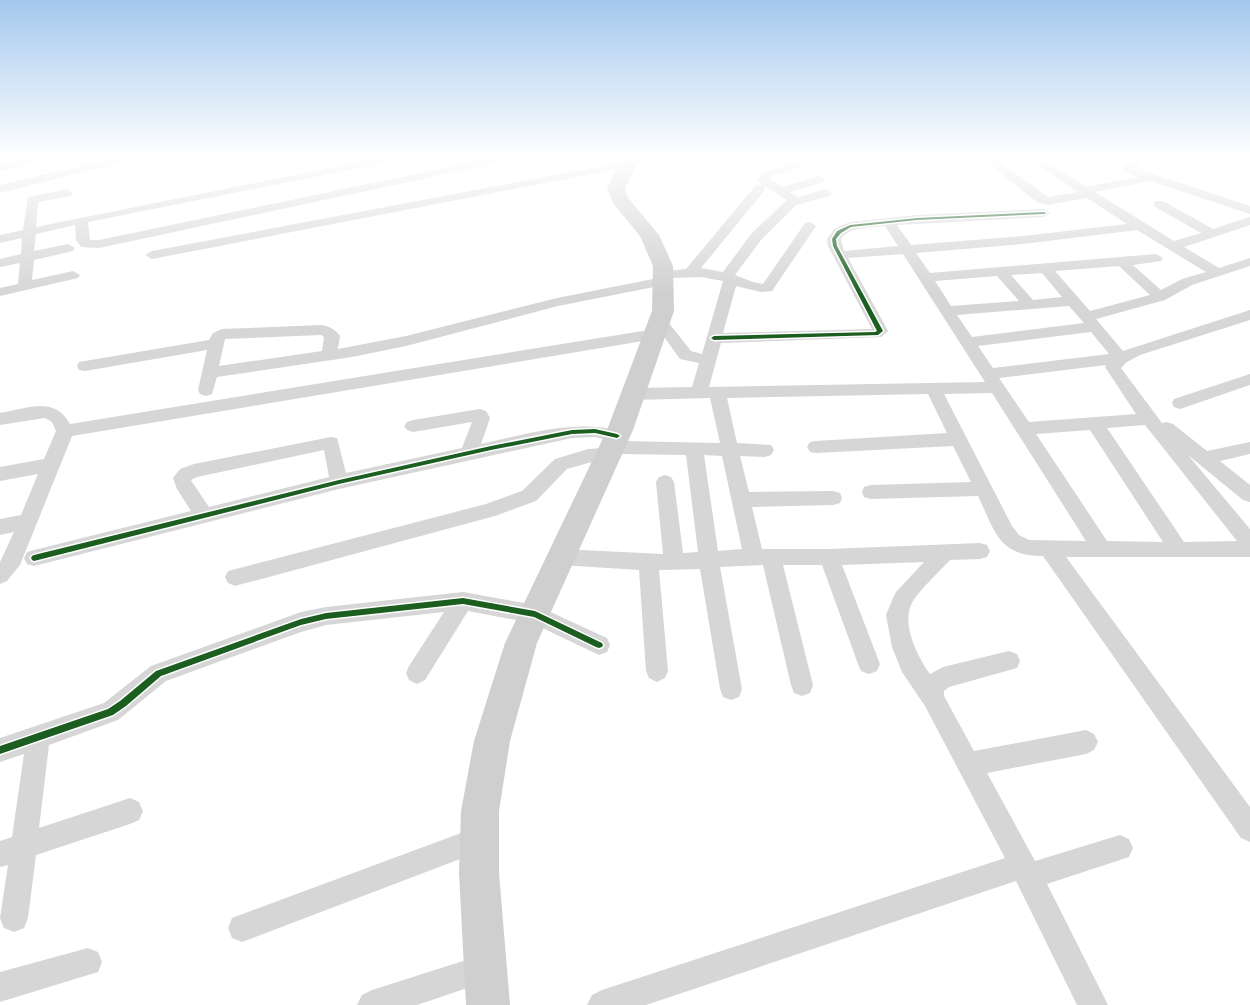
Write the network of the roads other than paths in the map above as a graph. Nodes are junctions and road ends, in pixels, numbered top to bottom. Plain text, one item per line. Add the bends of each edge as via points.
1 (32, 202) edge
2 (173, 202) edge
3 (215, 202) edge
4 (299, 202) edge
5 (420, 202) edge
6 (621, 202) edge
7 (746, 202) edge
8 (792, 202) edge
9 (1100, 202) edge
10 (1224, 202) edge
11 (1159, 204) dead end
12 (1250, 210) edge
13 (1044, 213) dead end
14 (219, 219) junction
15 (81, 220) junction
16 (1250, 221) edge
17 (889, 222) junction
18 (810, 226) dead end
19 (1139, 226) junction
20 (30, 232) junction
21 (1211, 233) junction
22 (0, 239) edge
23 (1173, 246) junction
24 (68, 248) dead end
25 (907, 250) junction
26 (152, 255) dead end
27 (838, 255) junction
28 (28, 256) junction
29 (1156, 258) dead end
30 (1122, 262) junction
31 (1250, 262) edge
32 (0, 263) edge
33 (1046, 270) junction
34 (1218, 272) junction
35 (1002, 273) junction
36 (73, 275) dead end
37 (672, 276) junction
38 (728, 277) junction
39 (924, 278) junction
40 (25, 286) junction
41 (0, 292) edge
42 (1160, 298) junction
43 (1072, 301) junction
44 (1029, 304) junction
45 (946, 311) junction
46 (1250, 315) edge
47 (1090, 322) junction
48 (657, 328) junction
49 (714, 338) junction
50 (967, 342) junction
51 (216, 344) junction
52 (329, 355) junction
53 (1121, 358) junction
54 (708, 360) junction
55 (85, 366) dead end
56 (210, 373) junction
57 (1250, 379) edge
58 (992, 381) junction
59 (934, 389) junction
60 (206, 390) dead end
61 (717, 392) junction
62 (699, 393) junction
63 (632, 394) junction
64 (1180, 403) dead end
65 (1144, 412) junction
66 (0, 419) edge
67 (1094, 423) junction
68 (413, 426) dead end
69 (1024, 430) junction
70 (65, 431) junction
71 (959, 440) junction
72 (613, 446) junction
73 (816, 447) dead end
74 (1250, 448) edge
75 (694, 449) junction
76 (730, 449) junction
77 (765, 450) dead end
78 (469, 453) junction
79 (1205, 458) junction
80 (51, 465) junction
81 (0, 474) edge
82 (339, 482) junction
83 (665, 482) dead end
84 (983, 488) junction
85 (870, 492) dead end
86 (1250, 495) edge
87 (833, 498) dead end
88 (741, 500) junction
89 (204, 515) junction
90 (29, 521) junction
91 (0, 527) edge
92 (1250, 542) edge
93 (1048, 548) junction
94 (1102, 549) junction
95 (1250, 549) edge
96 (1179, 550) junction
97 (980, 551) dead end
98 (945, 552) junction
99 (762, 557) junction
100 (830, 557) junction
101 (34, 558) dead end
102 (561, 558) junction
103 (709, 560) junction
104 (648, 562) junction
105 (674, 562) junction
106 (0, 575) edge
107 (235, 577) dead end
108 (463, 601) junction
109 (534, 614) junction
110 (599, 645) dead end
111 (1009, 661) dead end
112 (869, 664) dead end
113 (658, 671) dead end
114 (417, 673) dead end
115 (802, 685) dead end
116 (731, 688) dead end
117 (933, 698) junction
118 (38, 737) junction
119 (1086, 742) dead end
120 (0, 750) edge
121 (968, 764) junction
122 (1243, 806) edge
123 (130, 811) dead end
124 (1250, 829) edge
125 (480, 839) junction
126 (1120, 848) dead end
127 (12, 850) edge
128 (1025, 871) junction
129 (14, 918) dead end
130 (242, 928) dead end
131 (88, 962) dead end
132 (485, 968) junction
133 (0, 987) edge
134 (372, 1005) edge
135 (488, 1005) edge
136 (602, 1005) edge
137 (1093, 1005) edge

1 - 20 street
2 - 15 street
3 - 14 street
4 - 14 street
5 - 26 street
6 - 37 main road via 649,235 663,266
7 - 37 street
8 - 38 street via 756,237
9 - 19 street
10 - 12 street
11 - 21 street
13 - 17 street
14 - 15 street via 91,245 83,240
15 - 20 street
16 - 21 street
17 - 25 street
17 - 27 street via 850,226 839,232 834,239
18 - 38 street via 767,288
19 - 23 street
19 - 25 street
20 - 22 street
20 - 28 street
21 - 23 street
23 - 34 street
24 - 28 street
25 - 27 street
25 - 39 street
27 - 49 street via 880,331 876,334
28 - 32 street
28 - 40 street
29 - 30 street
30 - 33 street
30 - 42 street
31 - 34 street
33 - 35 street
33 - 43 street
34 - 42 street via 1187,282
35 - 39 street
35 - 44 street
36 - 40 street
37 - 38 street
37 - 48 main road
37 - 52 street via 429,336
38 - 49 street
39 - 45 street
40 - 41 street
42 - 47 street
43 - 44 street
43 - 47 street
44 - 45 street
45 - 50 street
46 - 53 street
47 - 50 street
47 - 53 street
48 - 54 street via 686,355
48 - 63 main road
48 - 70 street
49 - 54 street
50 - 58 street
51 - 52 street via 218,336 228,332 322,330 332,336
51 - 55 street
51 - 56 street
52 - 56 street
53 - 58 street
53 - 65 street via 1113,367
54 - 62 street
56 - 60 street
57 - 64 street
58 - 59 street
58 - 69 street
59 - 61 street
59 - 71 street
61 - 62 street
61 - 76 street
62 - 63 street
63 - 72 main road
65 - 67 street
65 - 79 street
65 - 92 street
66 - 70 street via 51,413 60,419
67 - 69 street
67 - 96 street
68 - 78 street via 480,415 482,418
69 - 94 street
70 - 80 street
71 - 73 street
71 - 84 street
72 - 75 street
72 - 78 street via 595,431 572,432
72 - 102 main road
72 - 107 street via 561,464 529,496 488,511
74 - 79 street
75 - 76 street
75 - 103 street
76 - 77 street
76 - 88 street
78 - 82 street
79 - 86 street
80 - 81 street
80 - 90 street
82 - 89 street
82 - 89 street via 330,443 194,471 182,478 183,484
83 - 105 street
84 - 85 street
84 - 93 street via 1011,541 1017,546
87 - 88 street
88 - 99 street
89 - 101 street
90 - 91 street
90 - 106 street via 10,565
93 - 94 street
93 - 122 street
94 - 96 street
95 - 96 street
97 - 98 street
98 - 100 street
98 - 117 street via 903,598 897,615 910,665
99 - 100 street
99 - 103 street
99 - 115 street
100 - 112 street
102 - 104 street
102 - 109 main road
103 - 105 street
103 - 116 street
104 - 105 street
104 - 113 street
108 - 109 street
108 - 114 street
108 - 118 street via 357,611 301,622 160,673 110,712
109 - 110 street
109 - 125 main road via 521,643 492,741 480,811
111 - 117 street via 943,678 933,686
117 - 121 street
118 - 120 street
118 - 127 street
119 - 121 street
121 - 128 street
122 - 124 street
123 - 127 street
125 - 130 street
125 - 132 main road
126 - 128 street
127 - 129 street
128 - 136 street
128 - 137 street
131 - 133 street
132 - 134 street
132 - 135 main road

